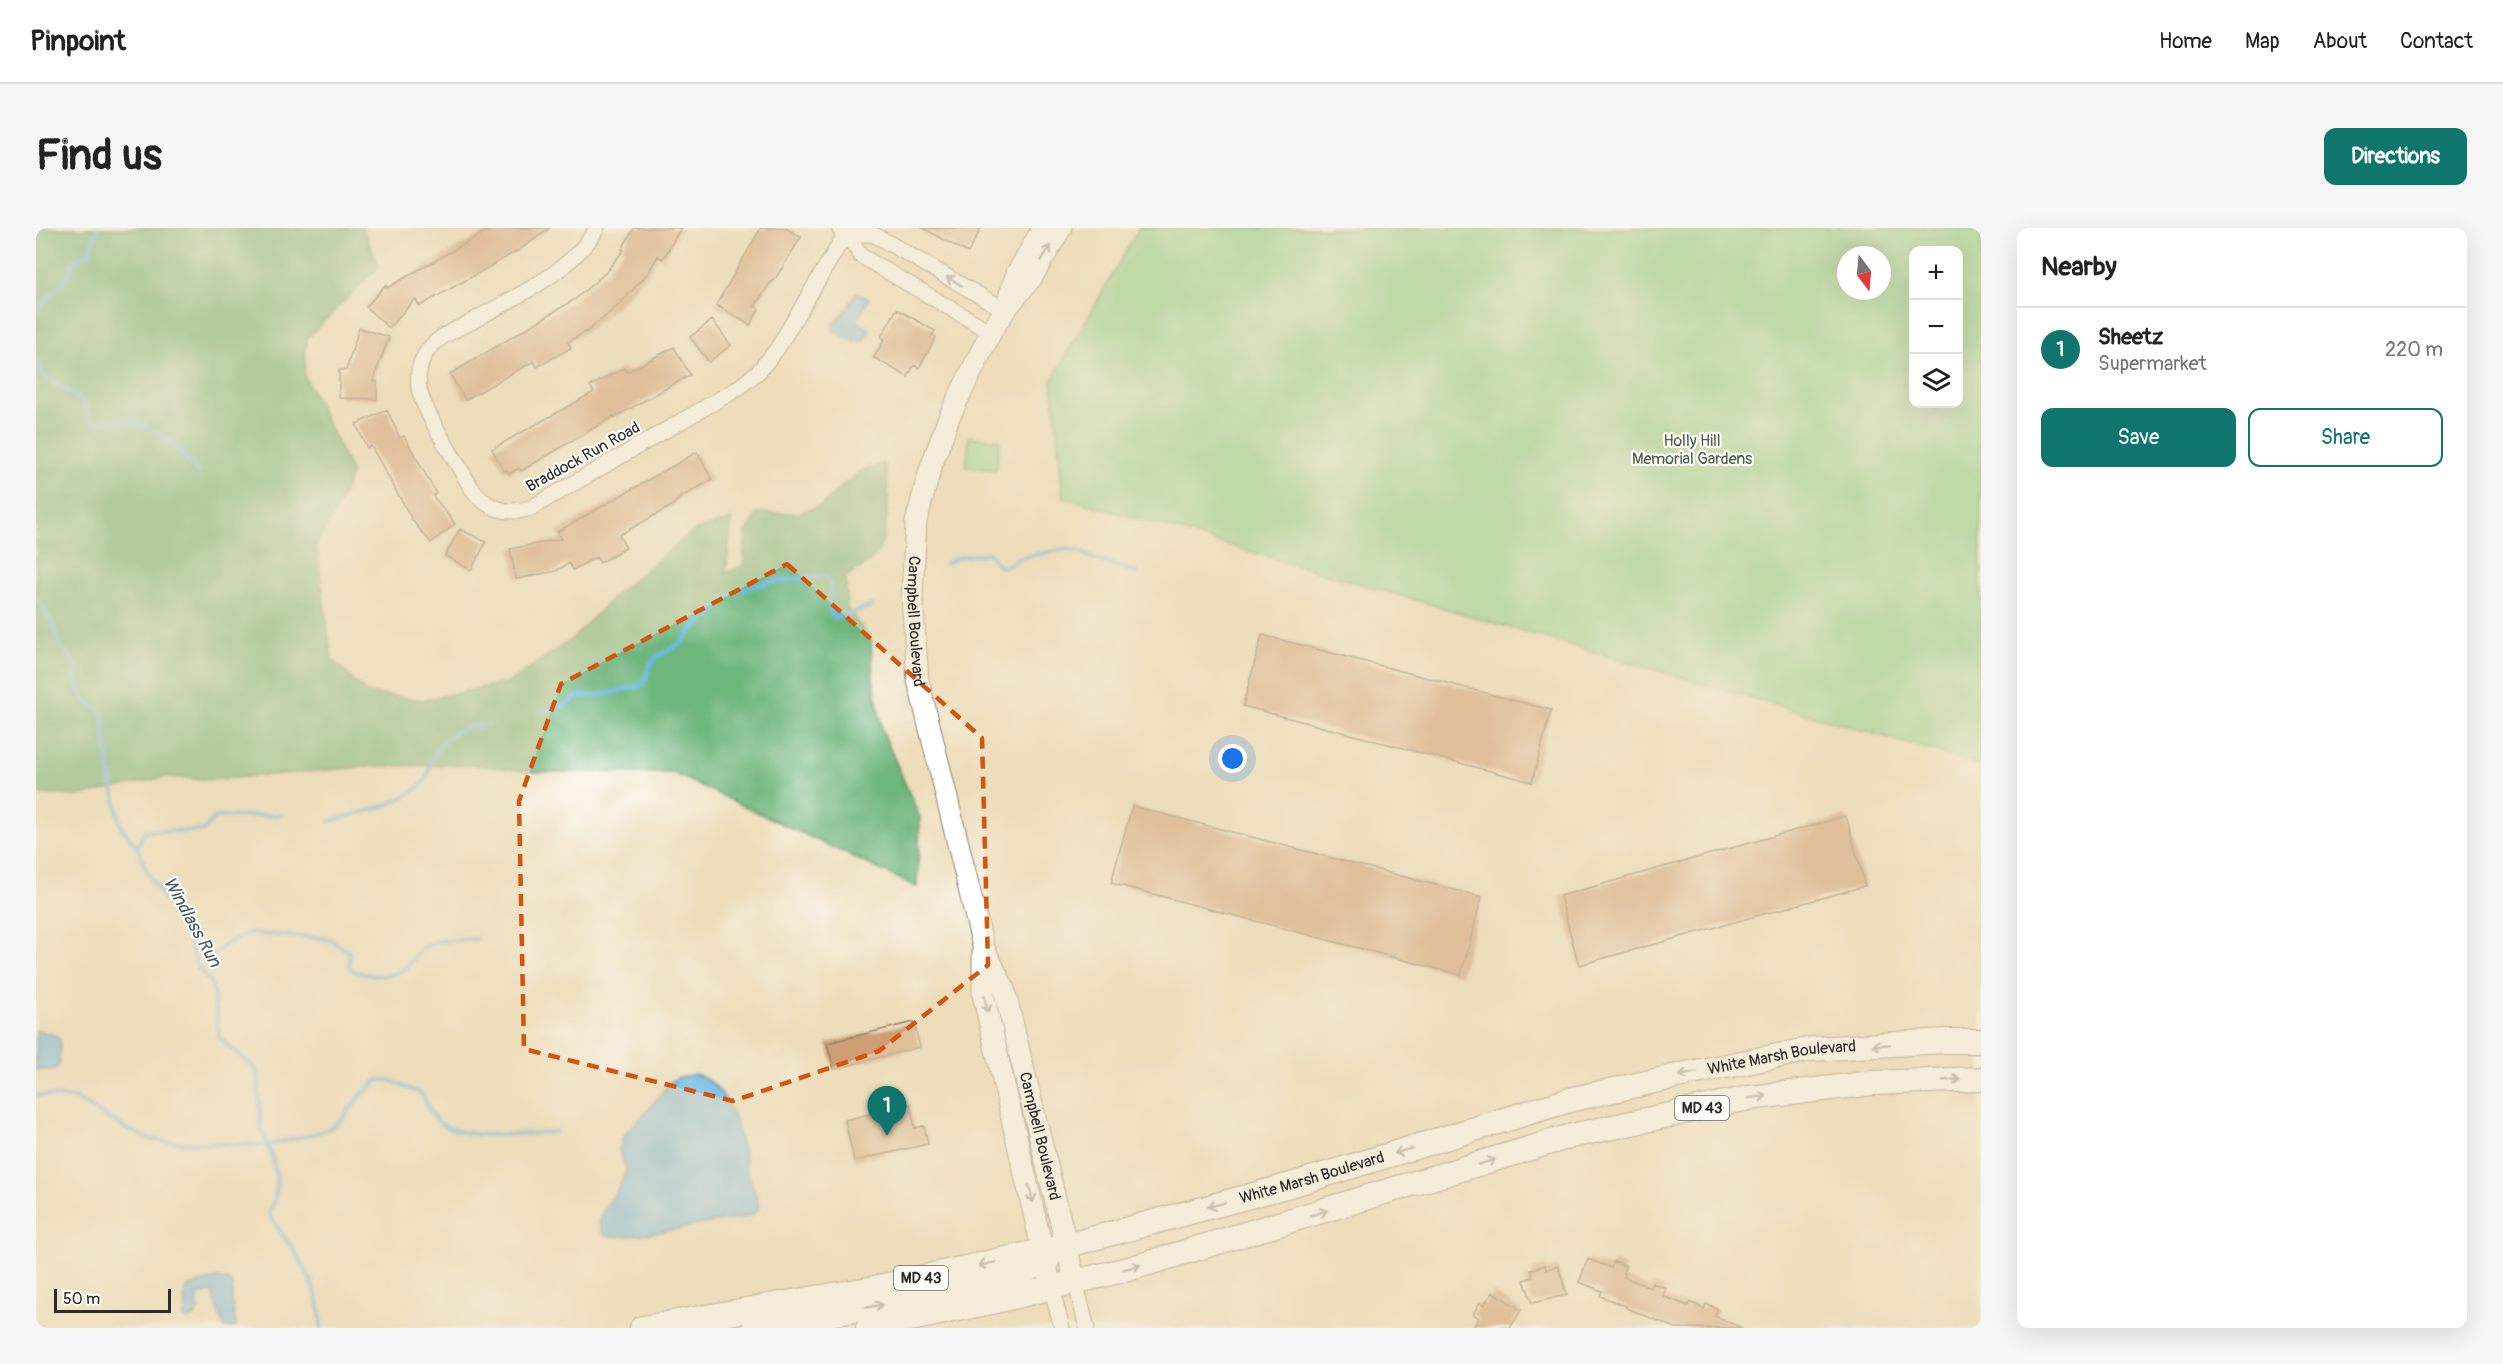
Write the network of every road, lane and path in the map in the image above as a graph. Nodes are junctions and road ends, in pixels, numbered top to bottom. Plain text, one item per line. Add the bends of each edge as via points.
1 (597, 228) edge
2 (1043, 228) edge
3 (1061, 228) edge
4 (844, 230) edge
5 (1005, 310) junction
6 (991, 333) junction
7 (1981, 1041) edge
8 (1981, 1079) edge
9 (1052, 1252) junction
10 (1075, 1281) junction
11 (1052, 1287) junction
12 (642, 1328) edge
13 (754, 1328) edge
14 (868, 1328) edge
15 (1062, 1328) edge
16 (1087, 1328) edge

1 - 4 street, Braddock Run Road via 565,266 439,339 422,360 418,380 422,400 472,490 497,510 531,508 737,389 777,349
2 - 5 street, Campbell Boulevard via 1017,273
5 -> 3 street, Campbell Boulevard via 1032,277
5 -> 4 street via 873,234
4 - 6 street via 861,256
5 - 6 street, Campbell Boulevard
6 - 9 street, Campbell Boulevard via 949,417 930,470 916,522 912,597 918,680 983,946 1004,989
7 -> 9 main road, White Marsh Boulevard / MD 43 via 1812,1049 1680,1075 1573,1100
10 -> 8 main road, MD 43 via 1249,1234 1571,1136 1749,1098 1873,1083
9 - 10 street, Campbell Boulevard
9 - 11 street, Campbell Boulevard
9 -> 12 main road, White Marsh Boulevard / MD 43
13 -> 9 main road via 877,1306 1018,1274
10 - 11 main road, MD 43
10 - 16 street, Campbell Boulevard
11 - 14 main road, MD 43
11 - 15 street, Campbell Boulevard

